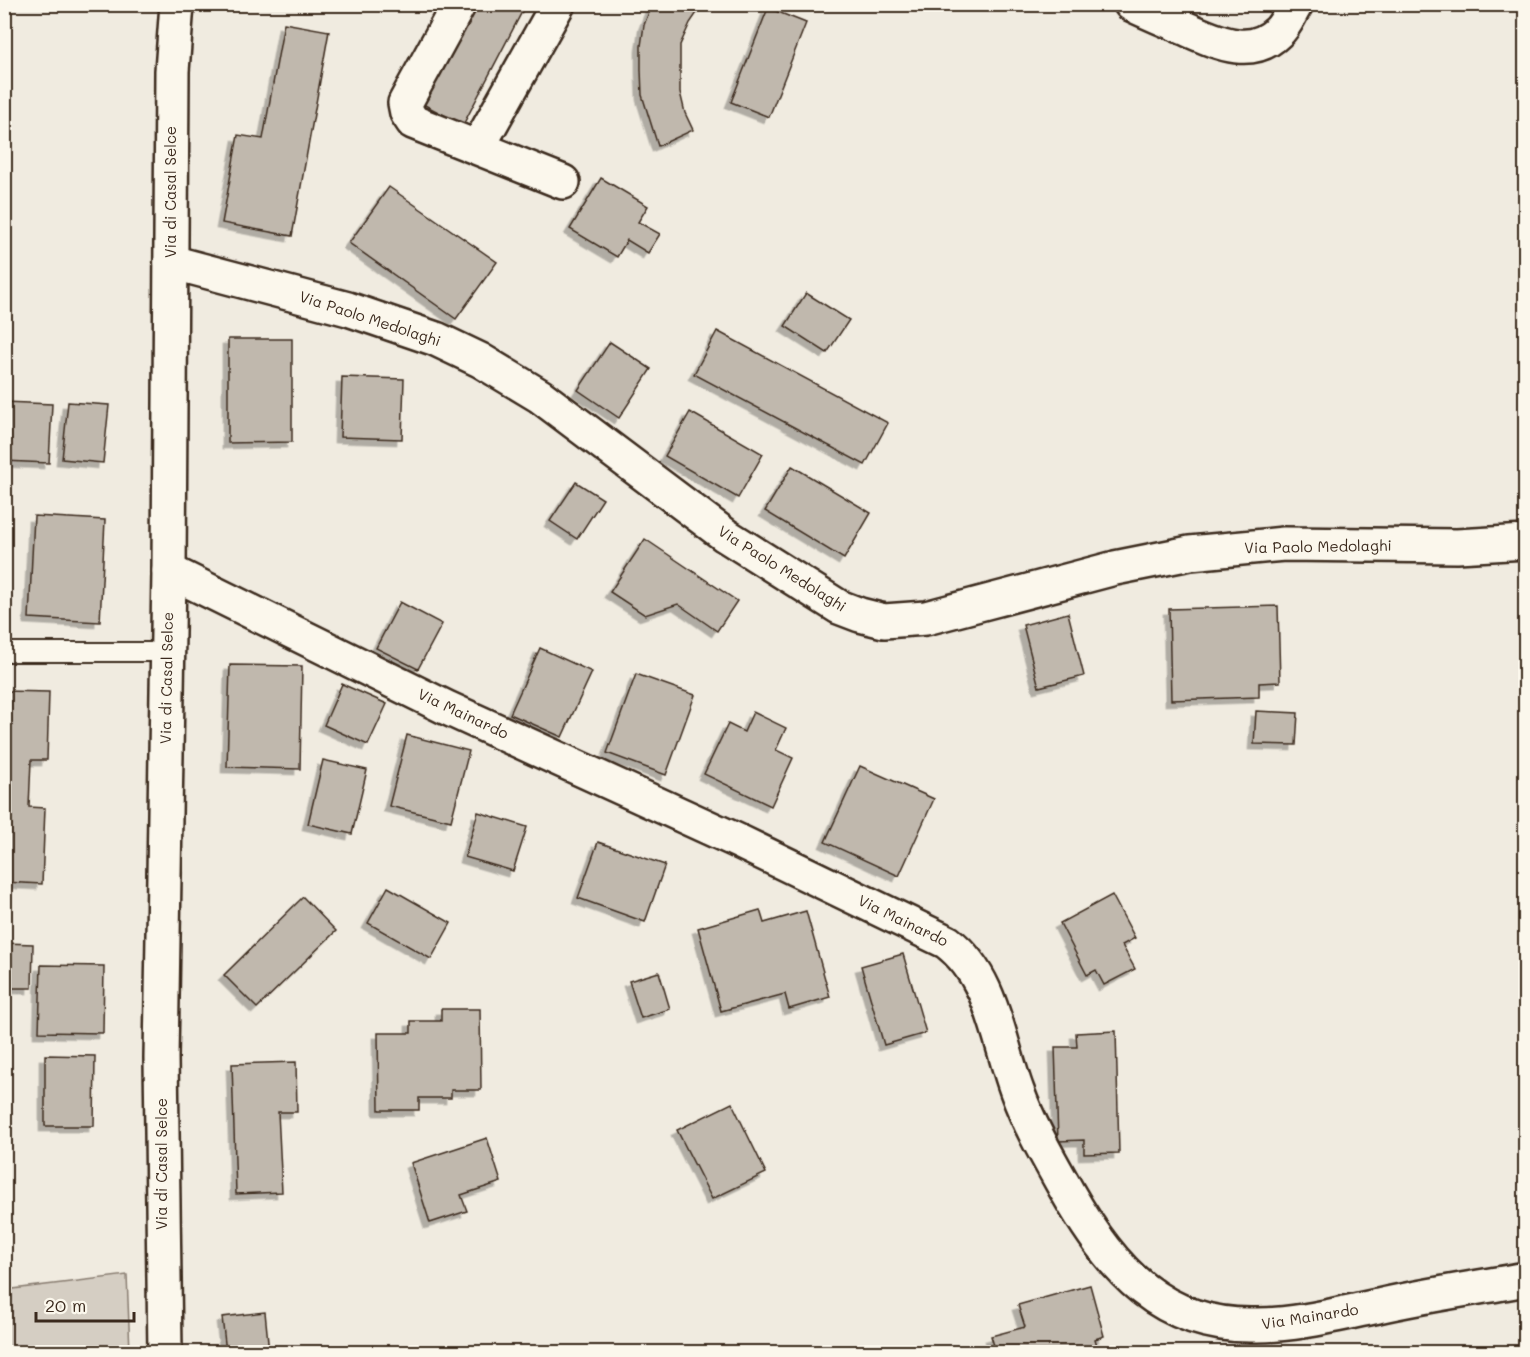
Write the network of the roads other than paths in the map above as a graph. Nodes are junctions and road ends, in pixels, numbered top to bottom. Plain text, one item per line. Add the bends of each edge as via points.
1 (177, 4) edge
2 (459, 4) edge
3 (558, 4) edge
4 (1131, 4) edge
5 (1296, 4) edge
6 (478, 147) junction
7 (563, 182) dead end
8 (171, 262) junction
9 (1526, 542) edge
10 (169, 571) junction
11 (4, 652) edge
12 (168, 652) junction
13 (1526, 1280) edge
14 (165, 1353) edge

1 - 8 street, Via di Casal Selce via 172,71
2 - 6 street via 405,103 413,122
3 - 6 street
4 - 5 street via 1221,44 1244,47 1265,43 1274,36
6 - 7 street
8 - 9 street, Via Paolo Medolaghi via 392,322 480,360 540,396 725,535 839,607 884,621 926,618 1115,568 1206,551 1284,544 1457,546
8 - 10 street, Via di Casal Selce
10 - 12 street, Via di Casal Selce
10 - 13 street, Via Mainardo via 447,708 947,942 964,955 981,983 1024,1111 1088,1228 1134,1281 1178,1310 1226,1324 1271,1325
11 - 12 lane
12 - 14 street, Via di Casal Selce via 161,1058

